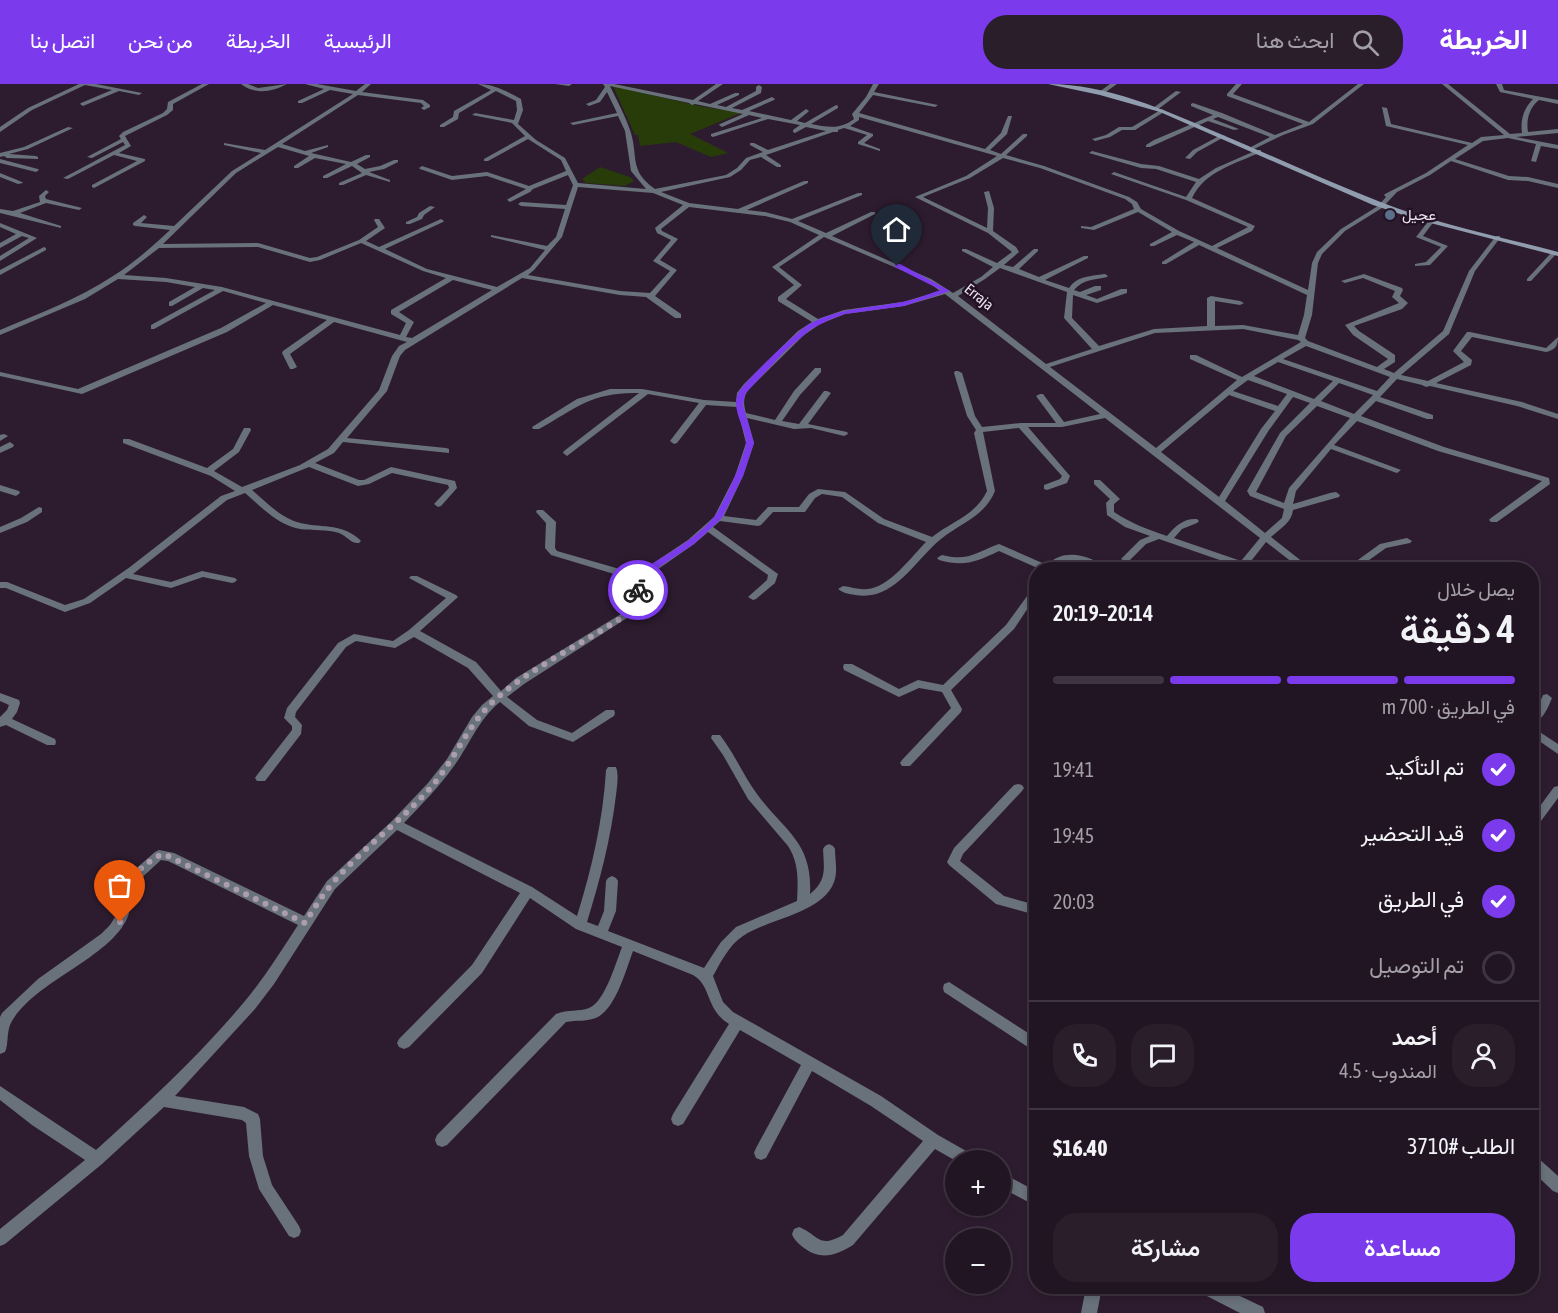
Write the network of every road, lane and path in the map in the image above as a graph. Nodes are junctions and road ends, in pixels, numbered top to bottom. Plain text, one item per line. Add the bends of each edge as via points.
1 (84, 84) edge
2 (206, 84) edge
3 (244, 84) edge
4 (284, 84) edge
5 (308, 84) edge
6 (369, 84) edge
7 (481, 84) edge
8 (558, 84) edge
9 (569, 84) edge
10 (720, 84) edge
11 (876, 84) edge
12 (1051, 84) edge
13 (1056, 84) edge
14 (1114, 84) edge
15 (1239, 84) edge
16 (1361, 84) edge
17 (1445, 84) edge
18 (1498, 84) edge
19 (607, 85) edge
20 (759, 87) dead end
21 (329, 89) junction
22 (496, 89) junction
23 (118, 90) junction
24 (1178, 92) dead end
25 (139, 93) dead end
26 (356, 93) junction
27 (675, 93) dead end
28 (872, 93) junction
29 (1101, 93) junction
30 (737, 94) dead end
31 (668, 97) junction
32 (1538, 98) junction
33 (772, 99) dead end
34 (300, 102) dead end
35 (1558, 102) edge
36 (692, 103) junction
37 (83, 104) dead end
38 (589, 104) dead end
39 (712, 105) junction
40 (935, 105) dead end
41 (1193, 105) dead end
42 (836, 107) dead end
43 (424, 108) dead end
44 (728, 108) junction
45 (1384, 108) dead end
46 (1158, 110) junction
47 (806, 111) dead end
48 (746, 112) junction
49 (620, 114) junction
50 (855, 114) junction
51 (1220, 114) junction
52 (475, 115) dead end
53 (1010, 117) dead end
54 (766, 118) junction
55 (1208, 119) junction
56 (514, 122) junction
57 (792, 122) junction
58 (573, 123) dead end
59 (808, 124) junction
60 (1194, 124) junction
61 (1310, 124) junction
62 (722, 125) dead end
63 (1248, 125) junction
64 (442, 126) dead end
65 (846, 127) junction
66 (70, 128) dead end
67 (1236, 129) junction
68 (0, 130) edge
69 (1558, 130) edge
70 (795, 131) dead end
71 (836, 131) junction
72 (1525, 133) junction
73 (713, 135) dead end
74 (1025, 135) dead end
75 (1508, 135) junction
76 (529, 136) junction
77 (1221, 136) junction
78 (1495, 136) junction
79 (1276, 137) junction
80 (1095, 139) dead end
81 (123, 140) junction
82 (1539, 143) junction
83 (226, 144) dead end
84 (752, 144) dead end
85 (1470, 144) junction
86 (278, 145) junction
87 (326, 146) dead end
88 (1148, 146) dead end
89 (1558, 147) edge
90 (878, 150) dead end
91 (986, 150) junction
92 (1256, 150) junction
93 (267, 152) junction
94 (306, 153) junction
95 (1092, 153) dead end
96 (116, 154) junction
97 (766, 154) junction
98 (0, 155) edge
99 (1003, 155) junction
100 (314, 156) junction
101 (368, 156) dead end
102 (90, 157) dead end
103 (36, 158) dead end
104 (1188, 158) dead end
105 (1450, 159) junction
106 (486, 160) dead end
107 (0, 161) edge
108 (396, 161) dead end
109 (1534, 161) dead end
110 (353, 164) junction
111 (779, 166) dead end
112 (296, 167) dead end
113 (422, 168) dead end
114 (36, 170) dead end
115 (365, 172) junction
116 (570, 172) junction
117 (1114, 174) dead end
118 (0, 175) edge
119 (325, 177) dead end
120 (66, 178) dead end
121 (388, 181) dead end
122 (1199, 181) junction
123 (806, 182) dead end
124 (20, 183) dead end
125 (341, 184) dead end
126 (576, 185) junction
127 (94, 186) dead end
128 (1558, 186) edge
129 (530, 188) junction
130 (654, 191) junction
131 (46, 192) dead end
132 (987, 192) dead end
133 (860, 194) dead end
134 (1364, 199) junction
135 (510, 200) dead end
136 (1188, 200) junction
137 (44, 201) junction
138 (521, 204) dead end
139 (688, 206) junction
140 (1379, 206) junction
141 (432, 207) dead end
142 (569, 207) junction
143 (79, 208) dead end
144 (1138, 210) junction
145 (0, 211) edge
146 (739, 211) junction
147 (10, 213) junction
148 (873, 213) dead end
149 (144, 217) dead end
150 (400, 218) dead end
151 (0, 219) edge
152 (377, 220) dead end
153 (1432, 220) junction
154 (441, 221) dead end
155 (792, 221) junction
156 (408, 223) junction
157 (0, 225) edge
158 (59, 227) dead end
159 (1083, 227) dead end
160 (175, 228) junction
161 (422, 230) junction
162 (990, 232) junction
163 (1178, 232) junction
164 (22, 233) junction
165 (825, 235) junction
166 (493, 236) dead end
167 (1498, 237) junction
168 (361, 241) junction
169 (1199, 242) junction
170 (1152, 245) dead end
171 (0, 246) edge
172 (157, 246) junction
173 (1212, 248) junction
174 (44, 249) dead end
175 (380, 249) junction
176 (550, 249) junction
177 (964, 250) dead end
178 (1036, 250) dead end
179 (1556, 253) edge
180 (1086, 257) dead end
181 (0, 259) edge
182 (1164, 263) dead end
183 (998, 265) junction
184 (1417, 265) dead end
185 (1014, 269) junction
186 (0, 273) edge
187 (523, 276) junction
188 (1105, 276) dead end
189 (117, 277) junction
190 (450, 278) junction
191 (1038, 280) junction
192 (1529, 280) dead end
193 (1345, 281) dead end
194 (203, 285) junction
195 (1098, 288) dead end
196 (222, 289) junction
197 (498, 290) junction
198 (1124, 291) dead end
199 (1068, 292) junction
200 (950, 293) junction
201 (1311, 294) junction
202 (648, 295) junction
203 (1079, 295) junction
204 (272, 303) junction
205 (1240, 303) dead end
206 (172, 304) dead end
207 (678, 316) dead end
208 (333, 320) junction
209 (818, 322) junction
210 (154, 327) dead end
211 (1211, 327) junction
212 (0, 333) edge
213 (402, 338) junction
214 (1558, 339) edge
215 (1303, 340) junction
216 (413, 341) junction
217 (1096, 348) junction
218 (1193, 357) dead end
219 (1278, 360) junction
220 (293, 366) dead end
221 (1043, 367) junction
222 (818, 370) dead end
223 (1378, 370) junction
224 (0, 374) edge
225 (958, 374) dead end
226 (1395, 376) junction
227 (1245, 378) junction
228 (1338, 380) junction
229 (1426, 384) junction
230 (646, 392) junction
231 (1228, 392) junction
232 (827, 393) dead end
233 (1291, 394) junction
234 (1040, 396) dead end
235 (1377, 396) junction
236 (704, 402) junction
237 (1315, 403) junction
238 (741, 409) junction
239 (1278, 409) junction
240 (1106, 415) junction
241 (1430, 417) dead end
242 (1558, 417) edge
243 (1356, 418) junction
244 (777, 422) junction
245 (1021, 425) junction
246 (1062, 425) junction
247 (801, 426) junction
248 (536, 427) dead end
249 (1265, 429) junction
250 (247, 430) dead end
251 (980, 430) junction
252 (844, 434) dead end
253 (1283, 435) junction
254 (342, 440) junction
255 (126, 441) dead end
256 (674, 441) dead end
257 (10, 445) dead end
258 (1330, 446) junction
259 (0, 450) edge
260 (446, 452) dead end
261 (1156, 452) junction
262 (567, 453) dead end
263 (309, 464) junction
264 (1397, 470) dead end
265 (207, 472) junction
266 (1097, 482) dead end
267 (0, 488) edge
268 (1047, 488) dead end
269 (243, 489) junction
270 (16, 493) dead end
271 (1336, 495) dead end
272 (1221, 500) junction
273 (438, 504) dead end
274 (1289, 507) junction
275 (39, 510) dead end
276 (540, 512) dead end
277 (718, 518) junction
278 (1494, 520) dead end
279 (1194, 521) dead end
280 (709, 528) junction
281 (0, 530) edge
282 (1163, 538) junction
283 (1264, 538) junction
284 (356, 541) dead end
285 (933, 541) junction
286 (1407, 542) dead end
287 (942, 558) dead end
288 (1126, 559) dead end
289 (1032, 562) edge
290 (1056, 562) edge
291 (1085, 562) edge
292 (1225, 562) edge
293 (1246, 562) edge
294 (1297, 562) edge
295 (1361, 562) edge
296 (125, 575) junction
297 (414, 578) dead end
298 (639, 578) junction
299 (232, 580) dead end
300 (0, 585) edge
301 (843, 589) dead end
302 (753, 597) dead end
303 (1029, 600) edge
304 (413, 632) junction
305 (848, 667) dead end
306 (945, 689) junction
307 (499, 696) junction
308 (0, 697) edge
309 (1547, 698) dead end
310 (610, 713) dead end
311 (1539, 713) edge
312 (2, 722) edge
313 (1539, 736) edge
314 (716, 738) dead end
315 (51, 742) dead end
316 (1558, 750) edge
317 (906, 763) dead end
318 (612, 770) dead end
319 (261, 778) dead end
320 (1018, 788) dead end
321 (1558, 790) edge
322 (1539, 815) edge
323 (396, 824) junction
324 (829, 849) dead end
325 (612, 881) dead end
326 (528, 891) junction
327 (803, 902) junction
328 (1029, 908) edge
329 (305, 923) junction
330 (580, 925) junction
331 (601, 933) junction
332 (629, 944) junction
333 (706, 976) junction
334 (949, 988) dead end
335 (737, 1023) junction
336 (1029, 1040) edge
337 (404, 1043) dead end
338 (0, 1048) edge
339 (809, 1063) junction
340 (3, 1099) edge
341 (162, 1100) junction
342 (678, 1119) dead end
343 (442, 1140) dead end
344 (933, 1140) junction
345 (951, 1150) edge
346 (761, 1154) dead end
347 (97, 1159) junction
348 (1539, 1168) edge
349 (1011, 1185) edge
350 (1558, 1186) edge
351 (1029, 1195) edge
352 (294, 1231) dead end
353 (799, 1234) dead end
354 (0, 1239) edge
355 (1093, 1294) edge
356 (1218, 1294) edge
357 (1089, 1313) edge
358 (1257, 1313) edge

1 - 23 street
1 - 68 street via 30,109
2 - 81 street via 170,103 168,112 125,132
3 - 4 street via 259,90
5 - 21 street
6 - 26 street
7 - 22 street
8 - 9 street
10 - 36 street
11 - 28 street
12 - 13 main road
13 - 29 main road
14 - 29 street
15 - 61 street via 1228,94
16 - 61 street
17 - 75 street
18 - 32 street via 1500,93
19 - 31 street
19 - 38 street via 598,101
19 - 49 street, Erraja
20 - 44 street via 759,92
21 - 26 street
21 - 34 street
22 - 56 street via 520,102
22 - 64 street via 456,112 456,118
23 - 25 street
23 - 37 street
24 - 46 street
26 - 43 street via 427,103
26 - 86 street
27 - 31 street
28 - 40 street
28 - 50 street
29 - 46 main road
30 - 39 street
31 - 36 street
32 - 35 street
32 - 72 street via 1526,116
33 - 48 street
36 - 39 street
39 - 44 street
41 - 51 street
42 - 59 street
44 - 48 street
45 - 85 street via 1388,125
46 - 60 main road
46 - 80 street via 1133,129 1122,128
47 - 57 street
48 - 54 street
48 - 62 street
49 - 58 street
49 - 130 street, Erraja via 628,131 634,171
50 - 65 street via 857,119
50 - 91 street
51 - 55 street
51 - 63 street
52 - 56 street
53 - 91 street via 1004,134
54 - 57 street
54 - 73 street
55 - 60 street
55 - 67 street
56 - 76 street
57 - 59 street
59 - 70 street
59 - 71 street
60 - 77 main road
60 - 88 street
61 - 79 street
63 - 67 street
63 - 79 street
65 - 71 street
65 - 90 street via 871,135 860,143
66 - 98 street
67 - 77 street
69 - 72 street
71 - 97 street
72 - 75 street
74 - 99 street
75 - 78 street
76 - 106 street
76 - 116 street via 563,159
77 - 92 main road
77 - 104 street
78 - 82 street
78 - 85 street
79 - 92 street
81 - 96 street via 128,146
81 - 102 street
82 - 89 street
82 - 109 street
83 - 93 street
84 - 97 street
85 - 105 street
86 - 93 street
86 - 94 street
87 - 94 street
91 - 99 street
92 - 122 street
92 - 134 main road
93 - 160 street via 234,172
94 - 100 street
95 - 122 street
96 - 120 street
96 - 127 street via 143,160
97 - 111 street
97 - 130 street via 745,161 728,176
98 - 103 street
99 - 144 street via 1127,198
99 - 162 street via 968,177 918,197
100 - 110 street
100 - 112 street
101 - 110 street
105 - 128 street via 1508,178
105 - 140 street via 1394,192
107 - 114 street
108 - 115 street
110 - 115 street
110 - 119 street
113 - 129 street via 452,178 485,174
115 - 121 street
115 - 125 street
116 - 126 street
116 - 129 street
117 - 136 street
118 - 124 street
122 - 136 street
123 - 146 street
126 - 130 street
126 - 142 street
129 - 135 street
130 - 139 street, Erraja
131 - 137 street via 42,196
132 - 162 street
133 - 155 street
134 - 140 main road
134 - 140 main road
136 - 173 street via 1252,226
137 - 143 street
137 - 147 street
138 - 142 street
139 - 146 street, Erraja
139 - 202 street via 658,228 675,239 656,261 674,270
140 - 153 main road
140 - 201 street via 1335,236 1319,253
141 - 156 street
142 - 176 street
144 - 159 street via 1092,230
144 - 163 street
145 - 147 street
146 - 155 street, Erraja
147 - 151 street
147 - 158 street
148 - 165 street
149 - 160 street via 135,224
150 - 156 street
152 - 168 street via 382,228
153 - 167 main road
153 - 184 street via 1419,237 1445,245 1428,264
154 - 161 street
155 - 165 street, Erraja
156 - 161 street
157 - 164 street
160 - 172 street
161 - 175 street
162 - 183 street via 1016,250
163 - 169 street
163 - 170 street
164 - 171 street
164 - 181 street via 34,239
165 - 200 street, Erraja via 908,270
165 - 209 street via 775,267 798,285 782,299
166 - 176 street
167 - 179 main road
167 - 226 street via 1472,271 1446,332
168 - 172 street via 310,260 258,245
168 - 175 street
169 - 173 street
169 - 182 street
172 - 189 street
173 - 201 street
174 - 186 street
175 - 190 street
176 - 187 street
177 - 183 street
178 - 185 street
179 - 192 street
180 - 191 street
183 - 185 street
183 - 200 street via 983,278
185 - 191 street
187 - 197 street
187 - 202 street
188 - 199 street via 1088,278
189 - 194 street
189 - 212 street
190 - 197 street
190 - 213 street via 394,312 410,322
191 - 199 street
193 - 223 street via 1364,276 1399,290 1396,297 1404,303 1349,326 1392,357
194 - 196 street
194 - 206 street
195 - 203 street
196 - 204 street
196 - 210 street
197 - 216 street
198 - 203 street via 1100,301
199 - 203 street
199 - 217 street via 1068,318
200 - 209 street via 844,312
200 - 221 street, Erraja
201 - 215 street
202 - 207 street
204 - 208 street
204 - 224 street via 224,330 80,392
205 - 211 street via 1211,298
208 - 213 street
208 - 220 street via 286,353
209 - 238 street via 801,333 747,386 741,393
211 - 215 street via 1258,328
211 - 217 street via 1154,331
213 - 216 street
214 - 229 street via 1546,350 1470,334 1457,351 1468,363
215 - 219 street
215 - 223 street
216 - 254 street via 396,356 383,391
217 - 221 street
218 - 227 street
219 - 227 street
219 - 228 street
221 - 240 street, Erraja
222 - 244 street
223 - 226 street
225 - 251 street via 971,416
226 - 229 street
226 - 235 street
227 - 231 street
227 - 233 street
228 - 235 street
228 - 237 street
229 - 242 street via 1519,404
230 - 236 street
230 - 248 street via 626,390 581,401
230 - 262 street
231 - 239 street
231 - 261 street
232 - 247 street
233 - 237 street
233 - 239 street
234 - 246 street
235 - 241 street
235 - 243 street
236 - 238 street
236 - 256 street
237 - 243 street
237 - 253 street
238 - 244 street
238 - 277 street via 750,443
239 - 249 street
240 - 246 street
240 - 261 street, Erraja
243 - 258 street
243 - 278 street via 1441,449 1546,480 1546,484
244 - 247 street
245 - 246 street
245 - 251 street
245 - 268 street via 1066,476
247 - 252 street
249 - 253 street
249 - 272 street
250 - 265 street via 236,450
251 - 285 street via 990,495 974,513
253 - 274 street via 1251,491
254 - 260 street
254 - 263 street
255 - 265 street
257 - 259 street
258 - 264 street
258 - 274 street via 1292,490
261 - 272 street, Erraja
263 - 269 street
263 - 273 street via 358,483 391,470 449,482 453,488
265 - 269 street
266 - 282 street via 1116,500 1110,503 1110,513 1128,525
267 - 270 street
269 - 284 street via 290,523 337,530
269 - 296 street via 220,501
271 - 274 street
272 - 283 street, Erraja
274 - 283 street via 1286,519
275 - 281 street
276 - 298 street via 551,522 550,548 554,553
277 - 280 street
277 - 285 street via 758,523 771,509 802,510 812,496 825,491 849,496 881,521
279 - 282 street
280 - 298 street
280 - 302 street via 773,574 772,582
282 - 288 street via 1143,542
282 - 292 street
283 - 293 street
283 - 294 street, Erraja
285 - 301 street via 907,568 874,592
286 - 295 street via 1383,546
287 - 289 street via 960,563 999,547
290 - 291 street via 1069,555
296 - 299 street via 171,585 202,574
296 - 300 street via 78,606 65,609
297 - 304 street via 453,597
298 - 307 street via 638,597 624,616
303 - 306 street via 1010,627
304 - 307 street via 472,665
304 - 319 street via 395,645 358,637 342,645 291,711 297,731
305 - 306 street via 899,693 918,684
306 - 317 street via 957,709
307 - 310 street via 533,723 573,738
307 - 323 street via 476,720 432,786
308 - 312 street via 15,703
309 - 311 street
312 - 315 street
313 - 316 street
314 - 327 street via 757,802 800,853 805,873
318 - 330 street via 602,850
320 - 328 street via 958,851 953,862 1000,900
321 - 322 street
323 - 326 street
323 - 329 street via 331,885
324 - 327 street via 825,889
325 - 331 street via 610,911
326 - 330 street
326 - 337 street via 477,969
327 - 333 street via 738,932
329 - 338 street via 170,856 159,855 119,891 116,902 123,913 120,922 86,953 34,989 4,1020
329 - 341 street via 250,1005
330 - 331 street
331 - 332 street
332 - 333 street
332 - 343 street via 600,1009 561,1018
333 - 335 street via 718,1006
334 - 336 street
335 - 339 street
335 - 342 street
339 - 344 street via 876,1101
339 - 346 street
340 - 347 street
341 - 347 street
341 - 352 street via 244,1114 253,1119 255,1150 266,1189
344 - 345 street
344 - 353 street via 848,1240 821,1250
347 - 354 street
348 - 350 street
349 - 351 street
355 - 357 street
356 - 358 street

